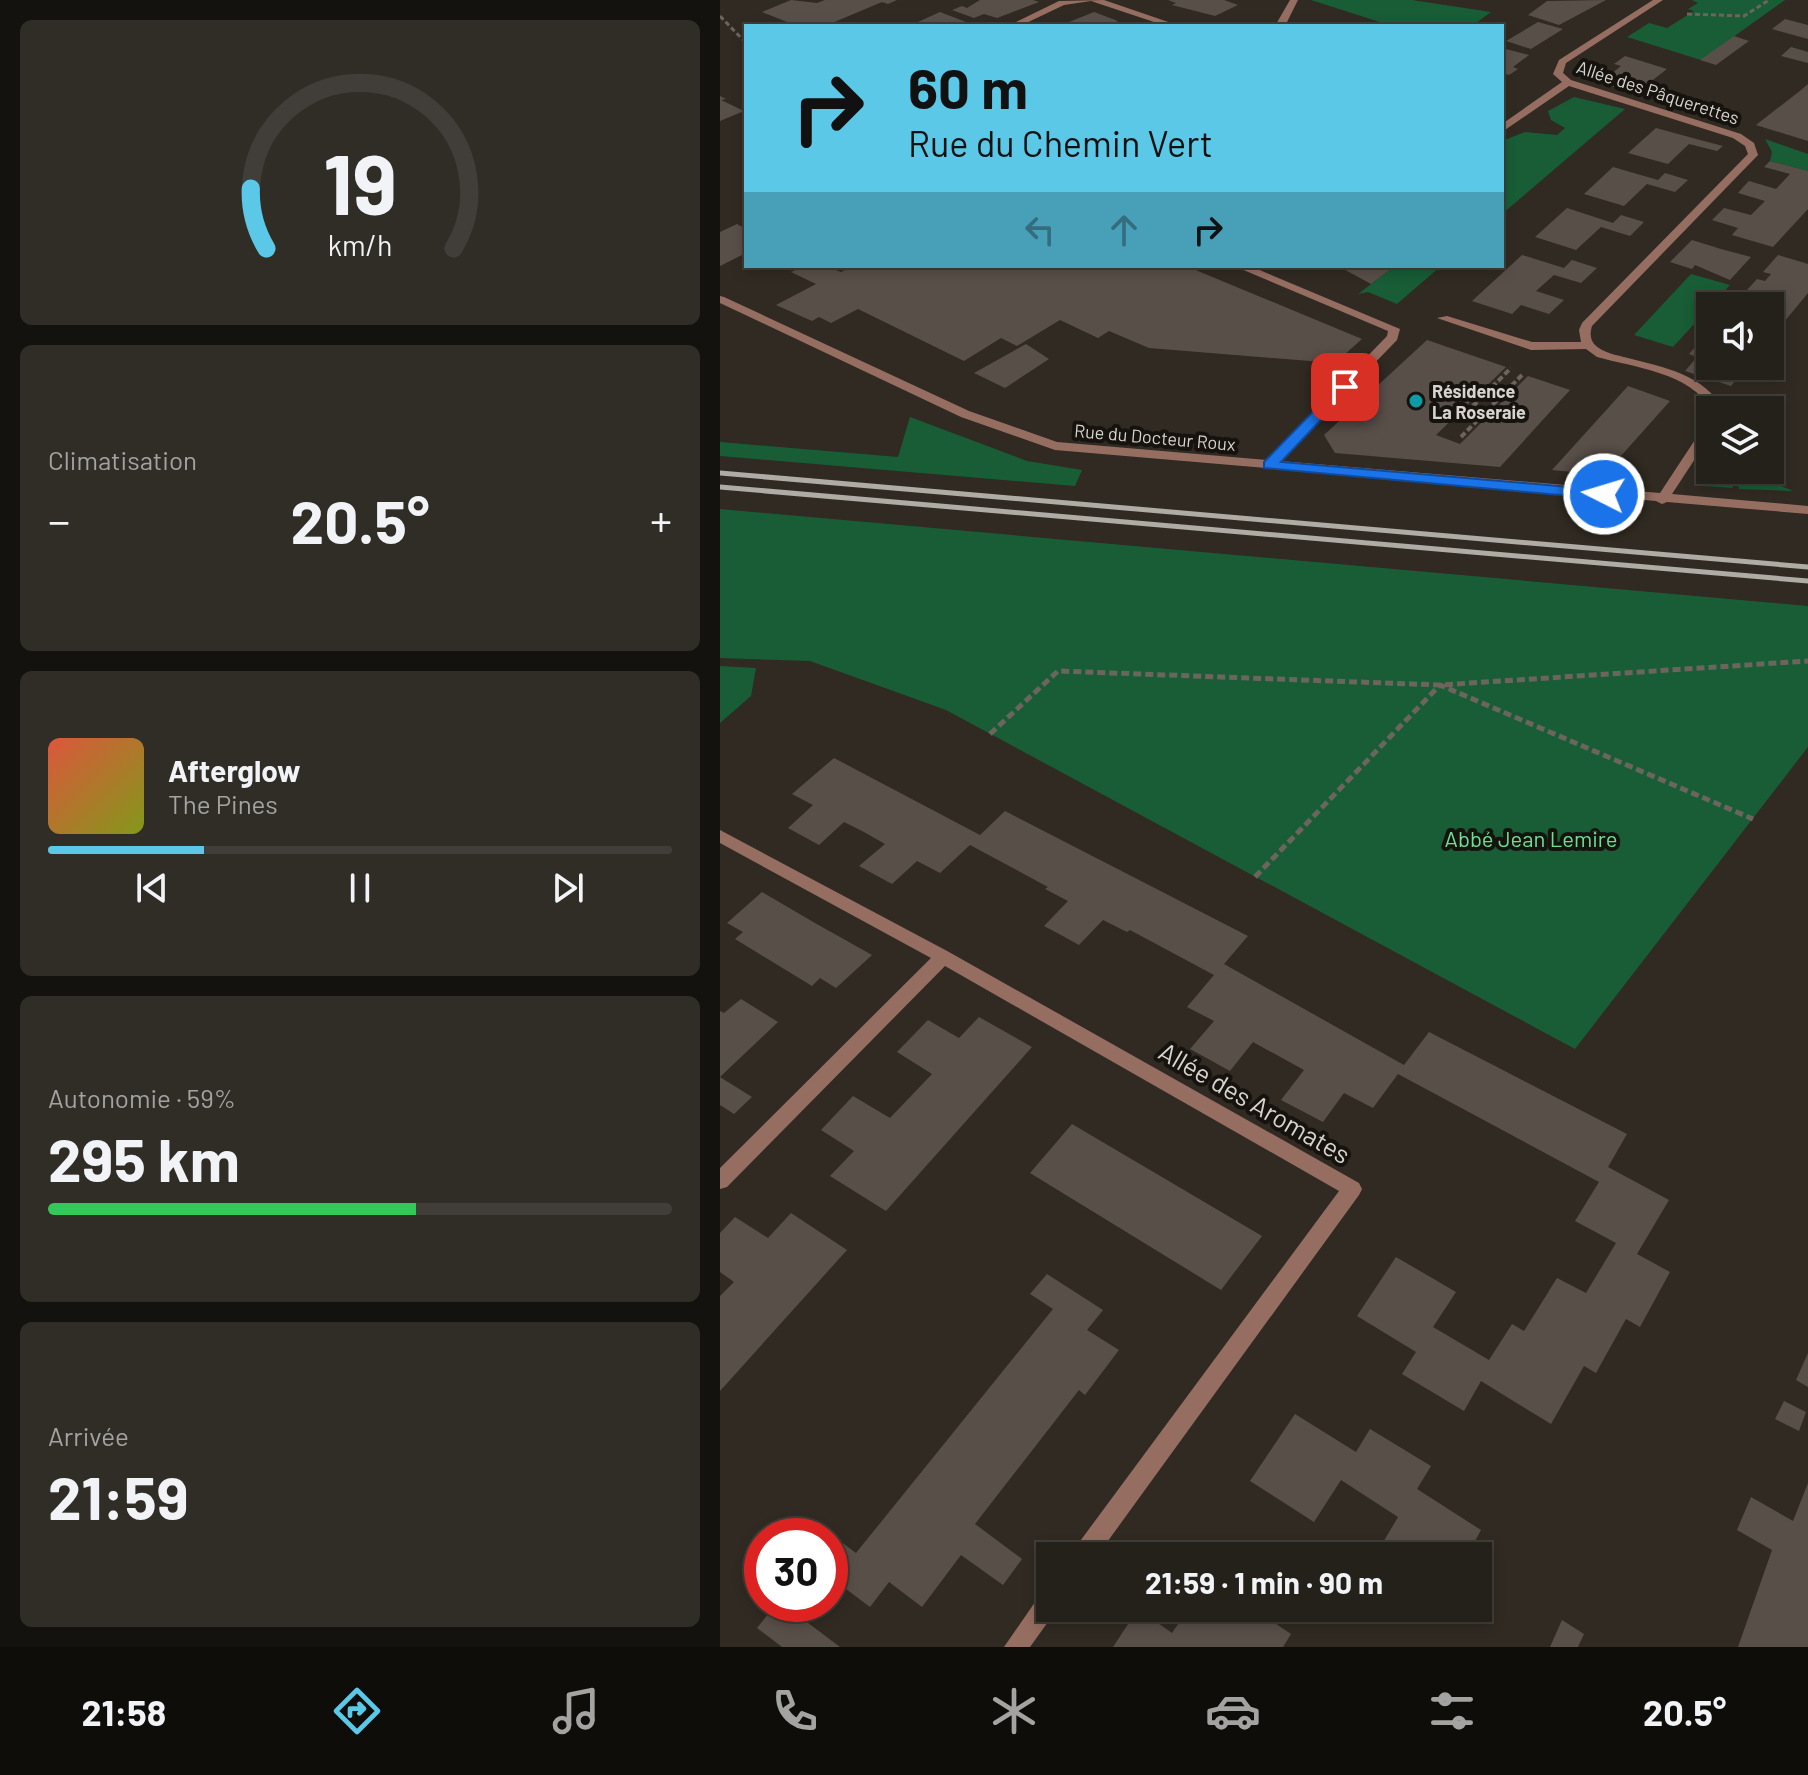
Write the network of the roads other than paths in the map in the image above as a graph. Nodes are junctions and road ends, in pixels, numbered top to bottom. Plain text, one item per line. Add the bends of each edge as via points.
1 (1087, 0) edge
2 (1095, 0) edge
3 (1294, 0) edge
4 (1659, 0) edge
5 (1017, 24) edge
6 (1169, 24) edge
7 (1281, 24) edge
8 (1568, 82) junction
9 (1504, 128) edge
10 (1245, 268) edge
11 (720, 299) edge
12 (1443, 318) dead end
13 (1588, 345) junction
14 (1710, 396) edge
15 (1696, 448) edge
16 (1269, 465) junction
17 (1662, 500) junction
18 (1808, 510) edge
19 (720, 836) edge
20 (943, 957) junction
21 (720, 1181) edge
22 (1093, 1542) edge
23 (1036, 1619) edge
24 (1016, 1647) edge

1 - 5 street via 1062,3
2 - 6 street
3 - 7 street
4 - 8 street, Allée des Pâquerettes via 1562,62 1558,74
8 - 9 street
8 - 13 street, Allée des Pâquerettes via 1731,133 1753,152 1586,325
10 - 16 street via 1394,329 1393,337
11 - 16 street, Rue du Docteur Roux via 965,414 1036,441 1083,450
12 - 13 street via 1531,346
13 - 14 street via 1694,384
15 - 17 street
16 - 17 street, Rue du Docteur Roux
17 - 18 street, Rue du Docteur Roux
19 - 20 street, Allée des Aromates
20 - 21 street
20 - 22 street, Allée des Aromates via 1352,1189
23 - 24 street

